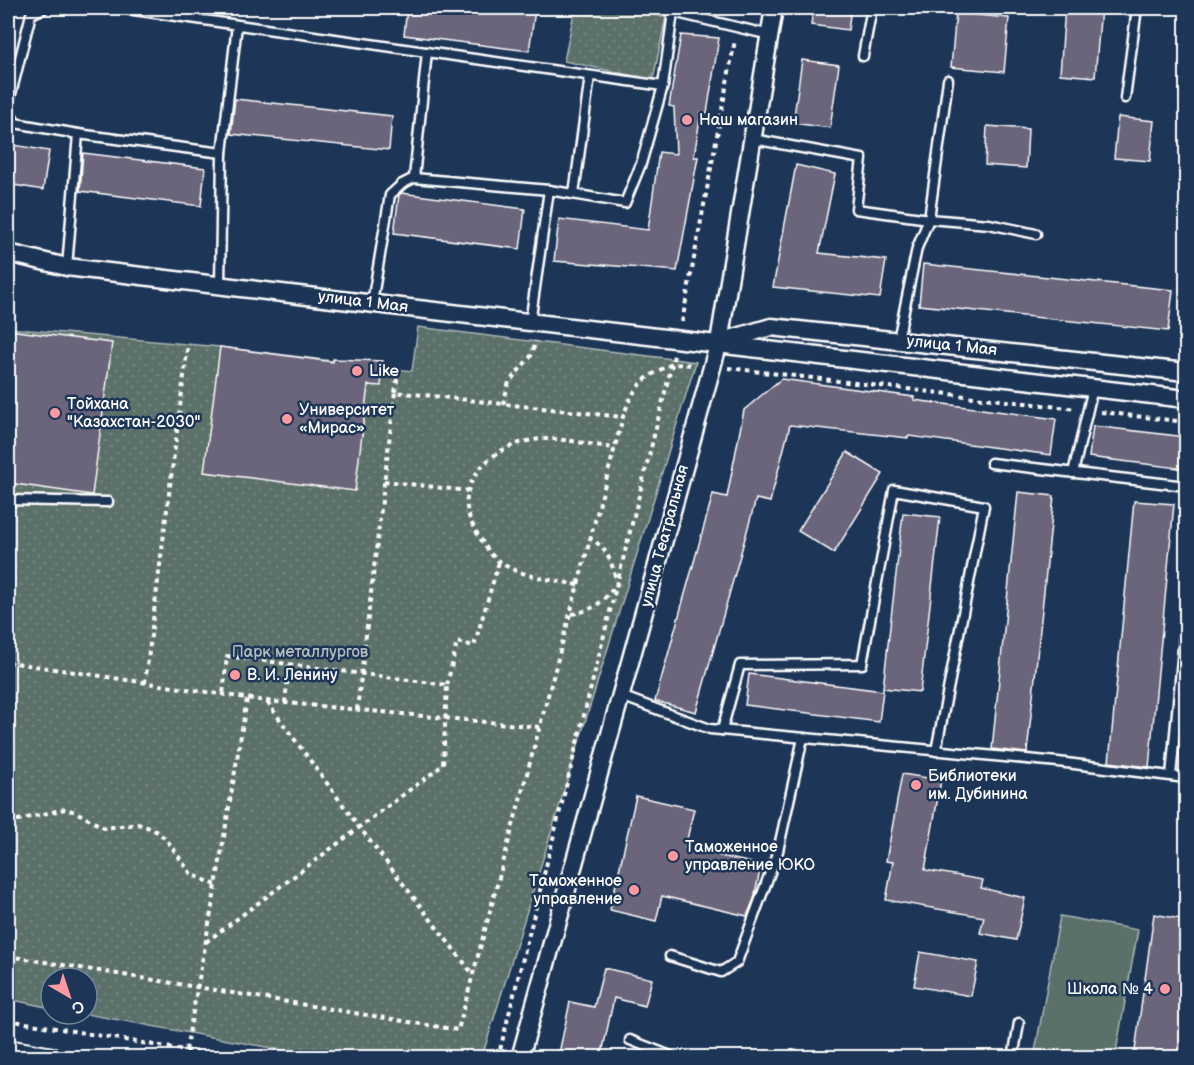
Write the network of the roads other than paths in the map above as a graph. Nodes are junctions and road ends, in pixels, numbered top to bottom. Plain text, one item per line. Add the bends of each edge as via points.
1 (45, 8) edge
2 (120, 8) edge
3 (664, 8) edge
4 (774, 8) edge
5 (872, 8) edge
6 (1137, 8) edge
7 (673, 12) junction
8 (237, 25) junction
9 (770, 35) junction
10 (427, 52) junction
11 (863, 56) dead end
12 (590, 75) junction
13 (948, 80) dead end
14 (663, 86) junction
15 (1125, 98) dead end
16 (8, 106) edge
17 (78, 134) junction
18 (753, 139) junction
19 (222, 153) junction
20 (414, 178) junction
21 (549, 190) junction
22 (574, 194) junction
23 (929, 219) junction
24 (1036, 234) dead end
25 (8, 253) edge
26 (67, 267) junction
27 (220, 286) junction
28 (372, 303) junction
29 (530, 323) junction
30 (898, 340) junction
31 (719, 342) junction
32 (1186, 372) edge
33 (1093, 388) junction
34 (1186, 399) edge
35 (991, 463) dead end
36 (1073, 472) junction
37 (1186, 486) edge
38 (8, 500) edge
39 (108, 502) dead end
40 (1186, 616) edge
41 (621, 696) junction
42 (722, 730) junction
43 (803, 738) junction
44 (936, 750) junction
45 (1171, 776) junction
46 (1186, 778) edge
47 (670, 956) dead end
48 (1019, 1023) dead end
49 (630, 1040) dead end
50 (8, 1050) edge
51 (53, 1058) edge
52 (520, 1058) edge
53 (676, 1058) edge
54 (1013, 1058) edge

1 - 16 lane via 31,14
2 - 8 lane
3 - 7 lane
4 - 9 street, улица Театральная
5 - 11 lane
6 - 15 lane
7 - 9 lane
7 - 14 lane
8 - 10 lane
8 - 19 lane
9 - 18 street, улица Театральная
10 - 12 lane
10 - 20 lane
12 - 14 lane
12 - 22 lane
13 - 23 lane
14 - 22 lane via 641,164 624,203
16 - 17 lane via 15,123
17 - 19 lane
17 - 26 lane
18 - 23 lane via 862,159 856,209
18 - 31 street, улица Театральная
19 - 27 lane
20 - 21 lane
20 - 28 lane via 390,195
21 - 22 lane
21 - 29 lane
23 - 24 lane via 989,224
23 - 30 lane via 917,248
25 - 26 street, улица 1 Мая
26 - 27 street, улица 1 Мая
27 - 28 street, улица 1 Мая
28 - 29 street, улица 1 Мая
29 - 31 street, улица 1 Мая
30 - 31 street, улица 1 Мая via 771,327
30 - 32 street, улица 1 Мая
31 - 33 street, улица 1 Мая
31 - 41 street, улица Театральная
33 - 34 street, улица 1 Мая
33 - 36 lane
35 - 36 lane
36 - 37 lane
38 - 39 lane
40 - 45 lane
41 - 42 lane
41 - 52 street, улица Театральная
42 - 43 lane
42 - 44 lane via 740,665 862,664 894,490 984,506
43 - 44 lane
43 - 47 lane via 777,851 737,962 721,972
44 - 45 lane
45 - 46 lane
48 - 54 lane
49 - 53 lane
50 - 51 street

